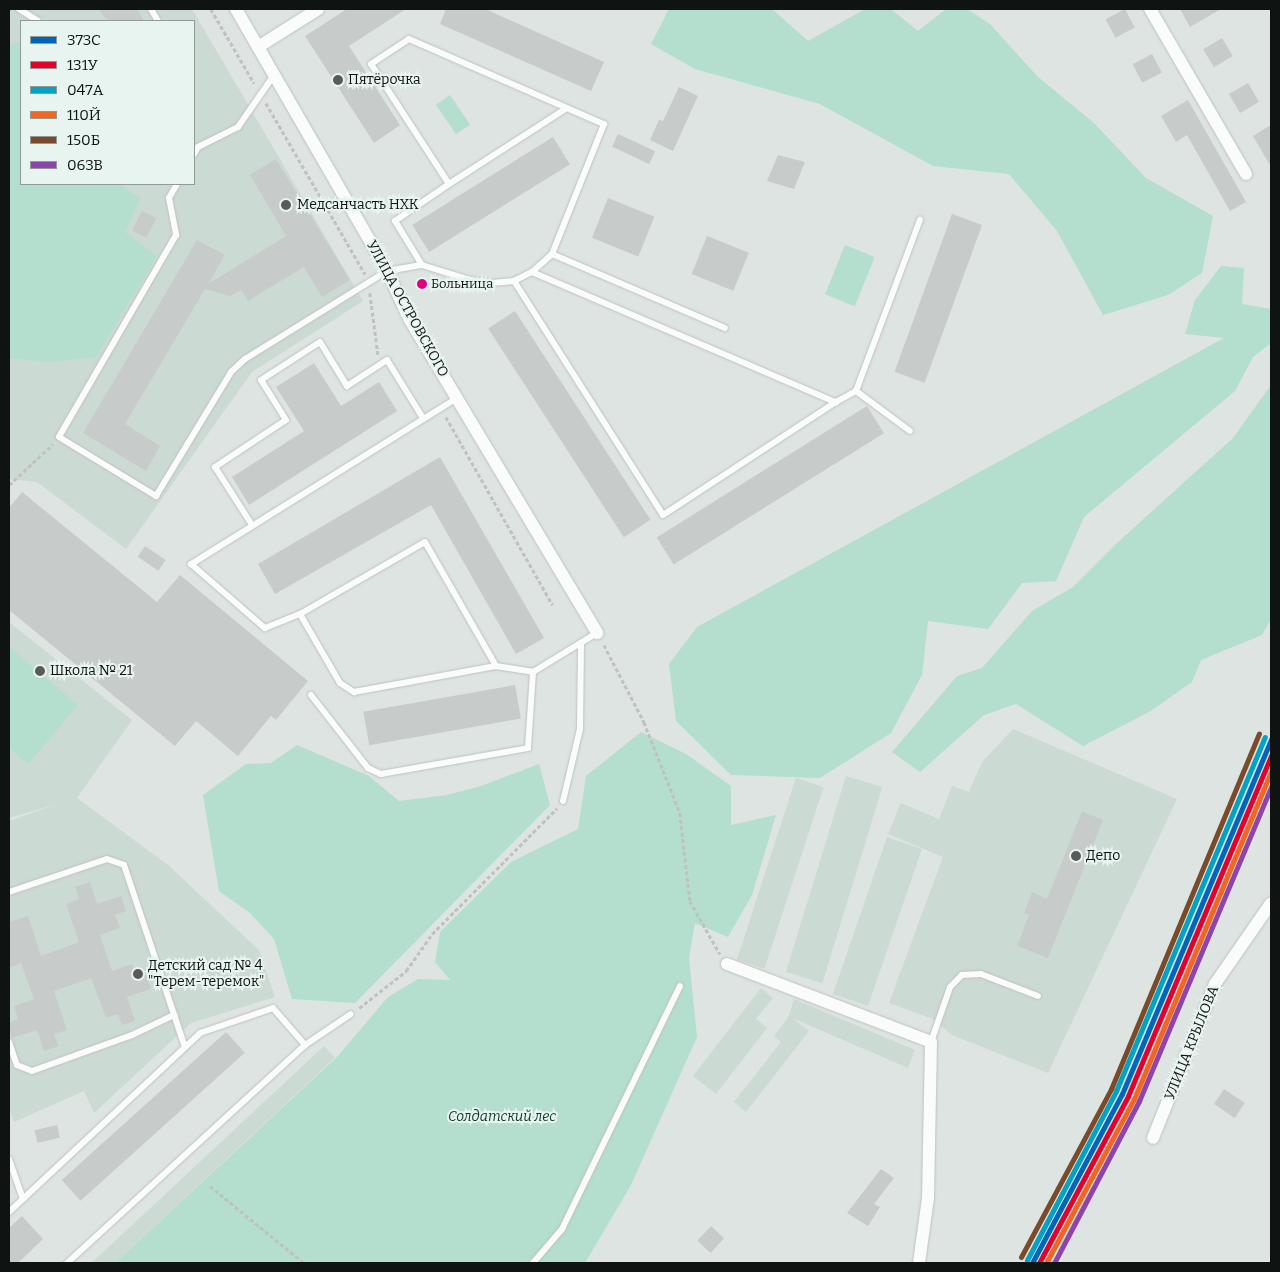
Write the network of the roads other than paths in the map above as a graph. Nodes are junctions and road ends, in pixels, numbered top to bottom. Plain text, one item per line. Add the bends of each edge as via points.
1 (19, 9) edge
2 (151, 9) edge
3 (236, 9) edge
4 (318, 9) edge
5 (1150, 9) edge
6 (36, 20) edge
7 (157, 20) edge
8 (258, 46) junction
9 (274, 75) junction
10 (567, 108) junction
11 (196, 147) edge
12 (1246, 174) dead end
13 (450, 184) junction
14 (176, 185) edge
15 (920, 220) dead end
16 (552, 254) junction
17 (422, 265) junction
18 (387, 271) junction
19 (532, 272) junction
20 (514, 281) junction
21 (725, 328) dead end
22 (856, 391) junction
23 (457, 398) junction
24 (836, 402) junction
25 (423, 418) junction
26 (910, 431) dead end
27 (252, 525) junction
28 (300, 614) junction
29 (597, 633) joint
30 (581, 643) junction
31 (496, 666) junction
32 (533, 672) junction
33 (311, 695) dead end
34 (563, 801) road end
35 (9, 892) edge
36 (1271, 903) edge
37 (727, 964) road end
38 (680, 986) dead end
39 (1038, 996) dead end
40 (351, 1014) road end
41 (174, 1015) junction
42 (9, 1042) edge
43 (931, 1042) junction
44 (305, 1045) junction
45 (185, 1047) junction
46 (1153, 1138) dead end
47 (9, 1159) edge
48 (23, 1199) junction
49 (9, 1212) edge
50 (67, 1263) edge
51 (533, 1263) edge
52 (920, 1263) edge

1 - 6 lane
2 - 7 lane
3 - 8 street, УЛИЦА ОСТРОВСКОГО
4 - 8 street
5 - 12 street
8 - 9 street, УЛИЦА ОСТРОВСКОГО
9 - 11 lane via 238,127
9 - 18 street, УЛИЦА ОСТРОВСКОГО
10 - 13 lane
10 - 13 lane via 409,39 371,64
10 - 16 lane via 604,124
13 - 17 lane via 395,221
14 - 18 lane via 169,198 176,235 59,437 156,496 231,372 244,359
15 - 22 lane
16 - 19 lane
16 - 21 lane
17 - 18 lane
17 - 20 lane via 491,284
18 - 23 street, УЛИЦА ОСТРОВСКОГО via 410,320
19 - 20 lane
19 - 24 lane
20 - 24 lane via 663,515
22 - 24 lane
22 - 26 lane
23 - 25 lane
23 - 29 street, УЛИЦА ОСТРОВСКОГО
25 - 27 lane
25 - 27 lane via 387,360 348,386 320,342 261,380 286,420 215,467
27 - 28 lane via 191,564 265,628
28 - 31 lane via 340,683 354,692
28 - 31 lane via 424,542
29 - 30 lane
30 - 32 lane
30 - 34 lane via 580,728
31 - 32 lane
32 - 33 lane via 528,748 382,774 368,768
35 - 41 lane via 108,859 124,865
36 - 46 street, УЛИЦА КРЫЛОВА via 1215,984
37 - 43 street
38 - 51 lane via 562,1229
39 - 43 lane via 981,974 962,976 950,987
40 - 44 lane
41 - 42 lane via 132,1035 32,1071 17,1065
41 - 45 lane
43 - 52 street via 928,1198
44 - 45 lane via 273,1008 200,1033
44 - 50 lane
45 - 48 lane
47 - 48 lane
48 - 49 lane

